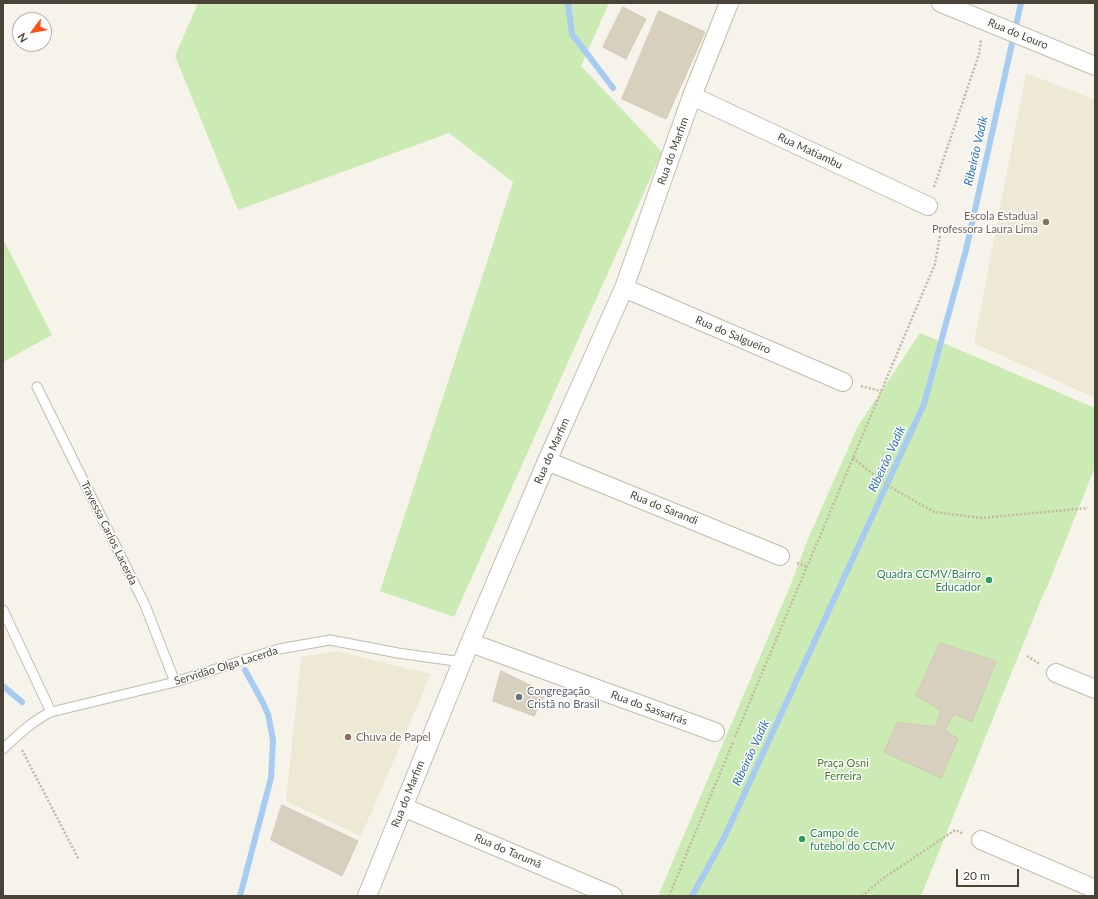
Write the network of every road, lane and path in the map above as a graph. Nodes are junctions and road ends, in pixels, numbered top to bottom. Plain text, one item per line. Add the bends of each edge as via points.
1 (729, 3) edge
2 (941, 3) edge
3 (984, 21) junction
4 (1095, 66) edge
5 (692, 96) junction
6 (928, 206) junction
7 (624, 288) junction
8 (843, 382) dead end
9 (37, 387) dead end
10 (853, 458) junction
11 (547, 461) junction
12 (1088, 508) dead end
13 (780, 556) dead end
14 (3, 610) edge
15 (471, 643) junction
16 (462, 662) junction
17 (1056, 673) dead end
18 (175, 682) junction
19 (1095, 689) edge
20 (51, 712) junction
21 (715, 732) dead end
22 (16, 737) junction
23 (3, 749) edge
24 (403, 807) junction
25 (955, 830) dead end
26 (981, 840) dead end
27 (79, 860) dead end
28 (1095, 889) edge
29 (367, 896) edge
30 (613, 896) edge
31 (669, 896) edge
32 (862, 896) edge

1 - 5 street, Rua do Marfim
2 - 3 street, Rua do Louro
3 - 4 street, Rua do Louro
3 - 6 path via 979,54
5 - 6 street, Rua Matiambu
5 - 7 street, Rua do Marfim
6 - 10 path via 940,235 935,264
7 - 8 street, Rua do Salgueiro
7 - 11 street, Rua do Marfim
9 - 18 lane, Travessa Carlos Lacerda via 145,605
10 - 12 path via 887,485 934,512 981,518
10 - 31 path
11 - 13 street, Rua do Sarandi
11 - 15 street, Rua do Marfim
14 - 20 lane
15 - 16 street, Rua do Marfim
15 - 21 street, Rua do Sassafrás
16 - 18 lane, Servidão Olga Lacerda via 330,640 279,649
16 - 24 street, Rua do Marfim
17 - 19 street
18 - 20 lane, Servidão Olga Lacerda
20 - 22 lane, Servidão Olga Lacerda via 29,725
22 - 23 lane, Servidão Olga Lacerda
22 - 27 path
24 - 29 street, Rua do Marfim
24 - 30 street, Rua do Tarumã
25 - 32 path via 885,877
26 - 28 street

